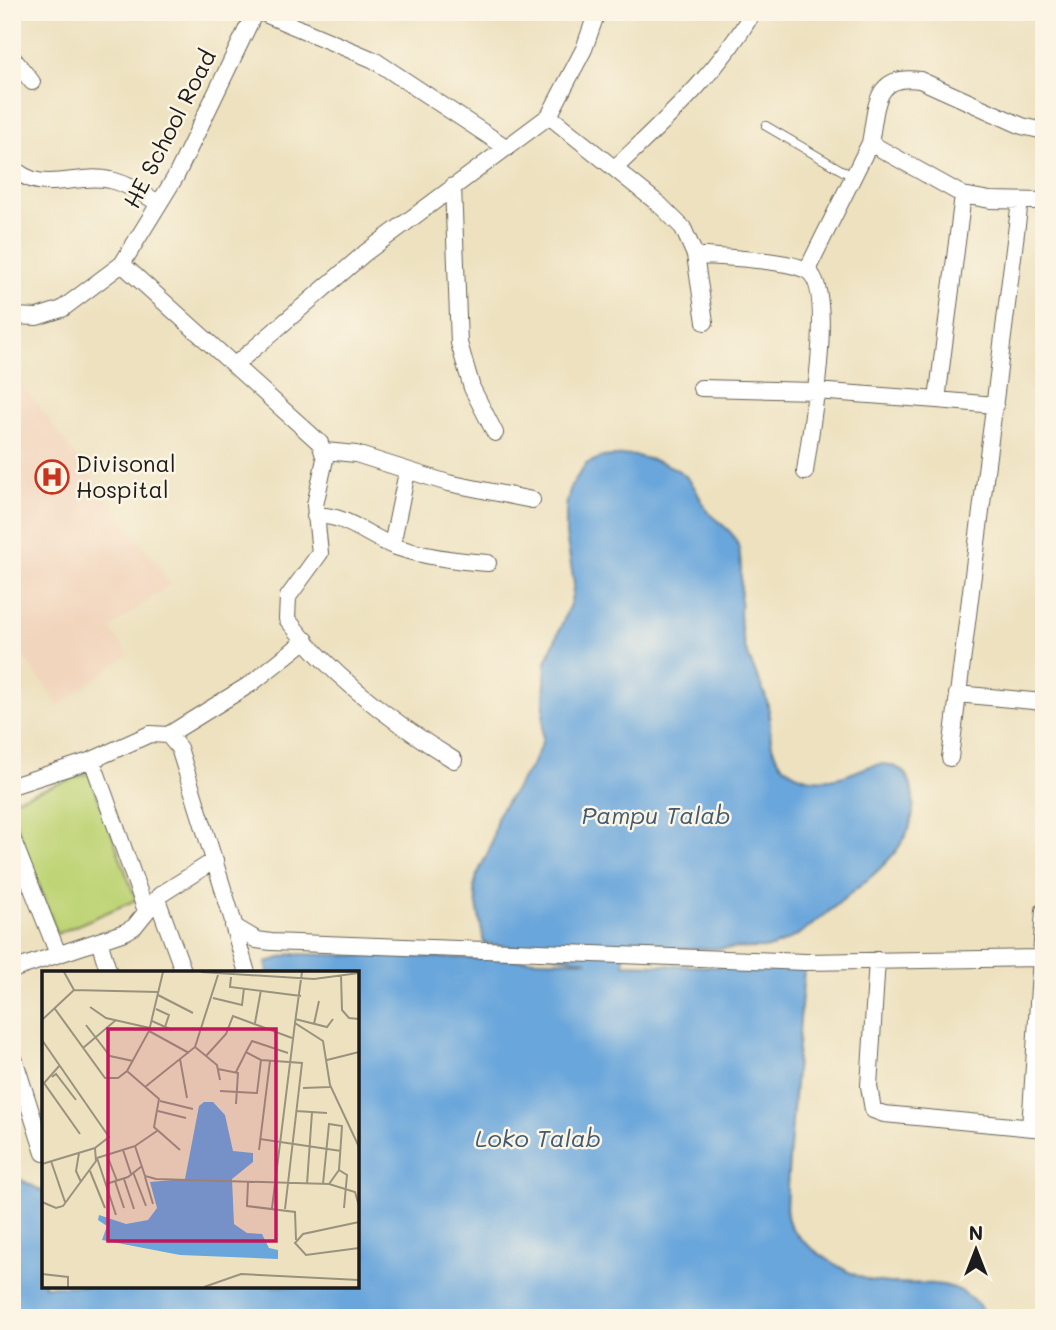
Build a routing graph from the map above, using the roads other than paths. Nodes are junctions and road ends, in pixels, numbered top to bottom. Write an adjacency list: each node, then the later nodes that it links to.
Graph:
1 (255, 12): 21 (street, HE School Road)
2 (260, 12): 13 (street)
3 (597, 12): 9 (street)
4 (753, 12): 15 (street)
5 (1037, 12): 6 (street)
6 (1044, 15)
7 (12, 57): 8 (street)
8 (32, 82)
9 (549, 116): 13 (street); 15 (street)
10 (766, 126): 16 (lane)
11 (1044, 131): 12 (street)
12 (870, 143): 16 (street); 18 (street)
13 (507, 148): 17 (street)
14 (12, 166): 21 (street)
15 (615, 168): 22 (street)
16 (855, 178): 24 (street)
17 (453, 186): 27 (street); 32 (street)
18 (963, 195): 19 (street); 30 (street)
19 (1020, 201): 20 (street); 31 (street)
20 (1044, 201)
21 (159, 203): 23 (street, HE School Road)
22 (695, 255): 24 (street); 26 (street)
23 (122, 264): 25 (street); 27 (street)
24 (807, 270): 29 (street)
25 (12, 316)
26 (705, 323)
27 (236, 364): 33 (street)
28 (701, 388): 29 (street)
29 (815, 391): 30 (street); 35 (street)
30 (937, 400): 31 (street)
31 (995, 404): 41 (street)
32 (495, 433)
33 (325, 451): 34 (street); 37 (street)
34 (407, 471): 36 (street); 38 (street)
35 (805, 471)
36 (531, 500)
37 (315, 516): 38 (street); 40 (street)
38 (391, 545): 39 (street)
39 (488, 563)
40 (306, 640): 43 (street); 46 (street)
41 (957, 694): 42 (street); 44 (street)
42 (1044, 702)
43 (167, 736): 45 (street); 49 (street)
44 (950, 758)
45 (92, 760): 47 (street); 50 (street)
46 (454, 760)
47 (12, 786)
48 (12, 838): 56 (street)
49 (215, 860): 50 (street); 52 (street)
50 (151, 905): 53 (street); 59 (street)
51 (1044, 910): 54 (street)
52 (229, 913): 55 (street); 60 (street)
53 (99, 941): 56 (street); 58 (street)
54 (1041, 958): 55 (street); 62 (street)
55 (877, 960): 62 (street)
56 (51, 962): 57 (street)
57 (12, 970)
58 (108, 971)
59 (183, 971)
60 (246, 971)
61 (12, 1052): 63 (street)
62 (1037, 1128)
63 (42, 1147)

